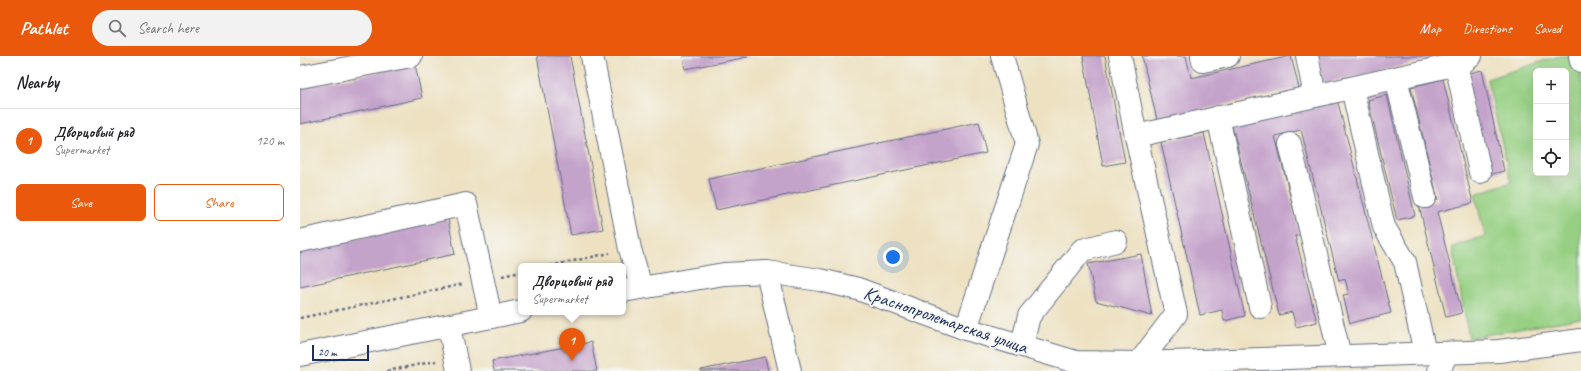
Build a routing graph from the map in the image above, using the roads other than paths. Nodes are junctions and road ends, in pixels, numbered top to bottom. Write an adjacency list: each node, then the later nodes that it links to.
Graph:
1 (412, 56): 11 (street)
2 (592, 56): 23 (street)
3 (1002, 56): 28 (street)
4 (1120, 56): 16 (street)
5 (1202, 56): 6 (street)
6 (1228, 56)
7 (1307, 56): 14 (street)
8 (1580, 56): 10 (street)
9 (1463, 60): 12 (street); 18 (street)
10 (1581, 61)
11 (300, 77)
12 (1396, 78): 13 (street); 19 (street)
13 (1352, 88): 14 (street); 31 (street)
14 (1315, 96): 15 (street)
15 (1218, 117): 16 (street); 24 (street)
16 (1136, 136): 35 (street)
17 (1290, 144): 33 (street)
18 (1480, 172)
19 (1425, 197)
20 (300, 241): 26 (street)
21 (1116, 241): 30 (street)
22 (767, 272): 23 (street, Краснопролетарская улица); 28 (street, Краснопролетарская улица); 39 (street)
23 (632, 289)
24 (1260, 307)
25 (518, 312): 26 (street)
26 (491, 317): 27 (street)
27 (449, 326): 32 (street); 36 (street)
28 (966, 329): 30 (street, Краснопролетарская улица)
29 (1581, 340): 34 (street, Краснопролетарская улица)
30 (1022, 345): 38 (street, Краснопролетарская улица)
31 (1425, 353): 33 (street, Краснопролетарская улица); 34 (street, Краснопролетарская улица)
32 (300, 355)
33 (1340, 356): 37 (street, Краснопролетарская улица)
34 (1443, 362)
35 (1139, 363): 37 (street, Краснопролетарская улица); 38 (street, Краснопролетарская улица)
36 (456, 364)
37 (1211, 366)
38 (1077, 367)
39 (790, 371)

